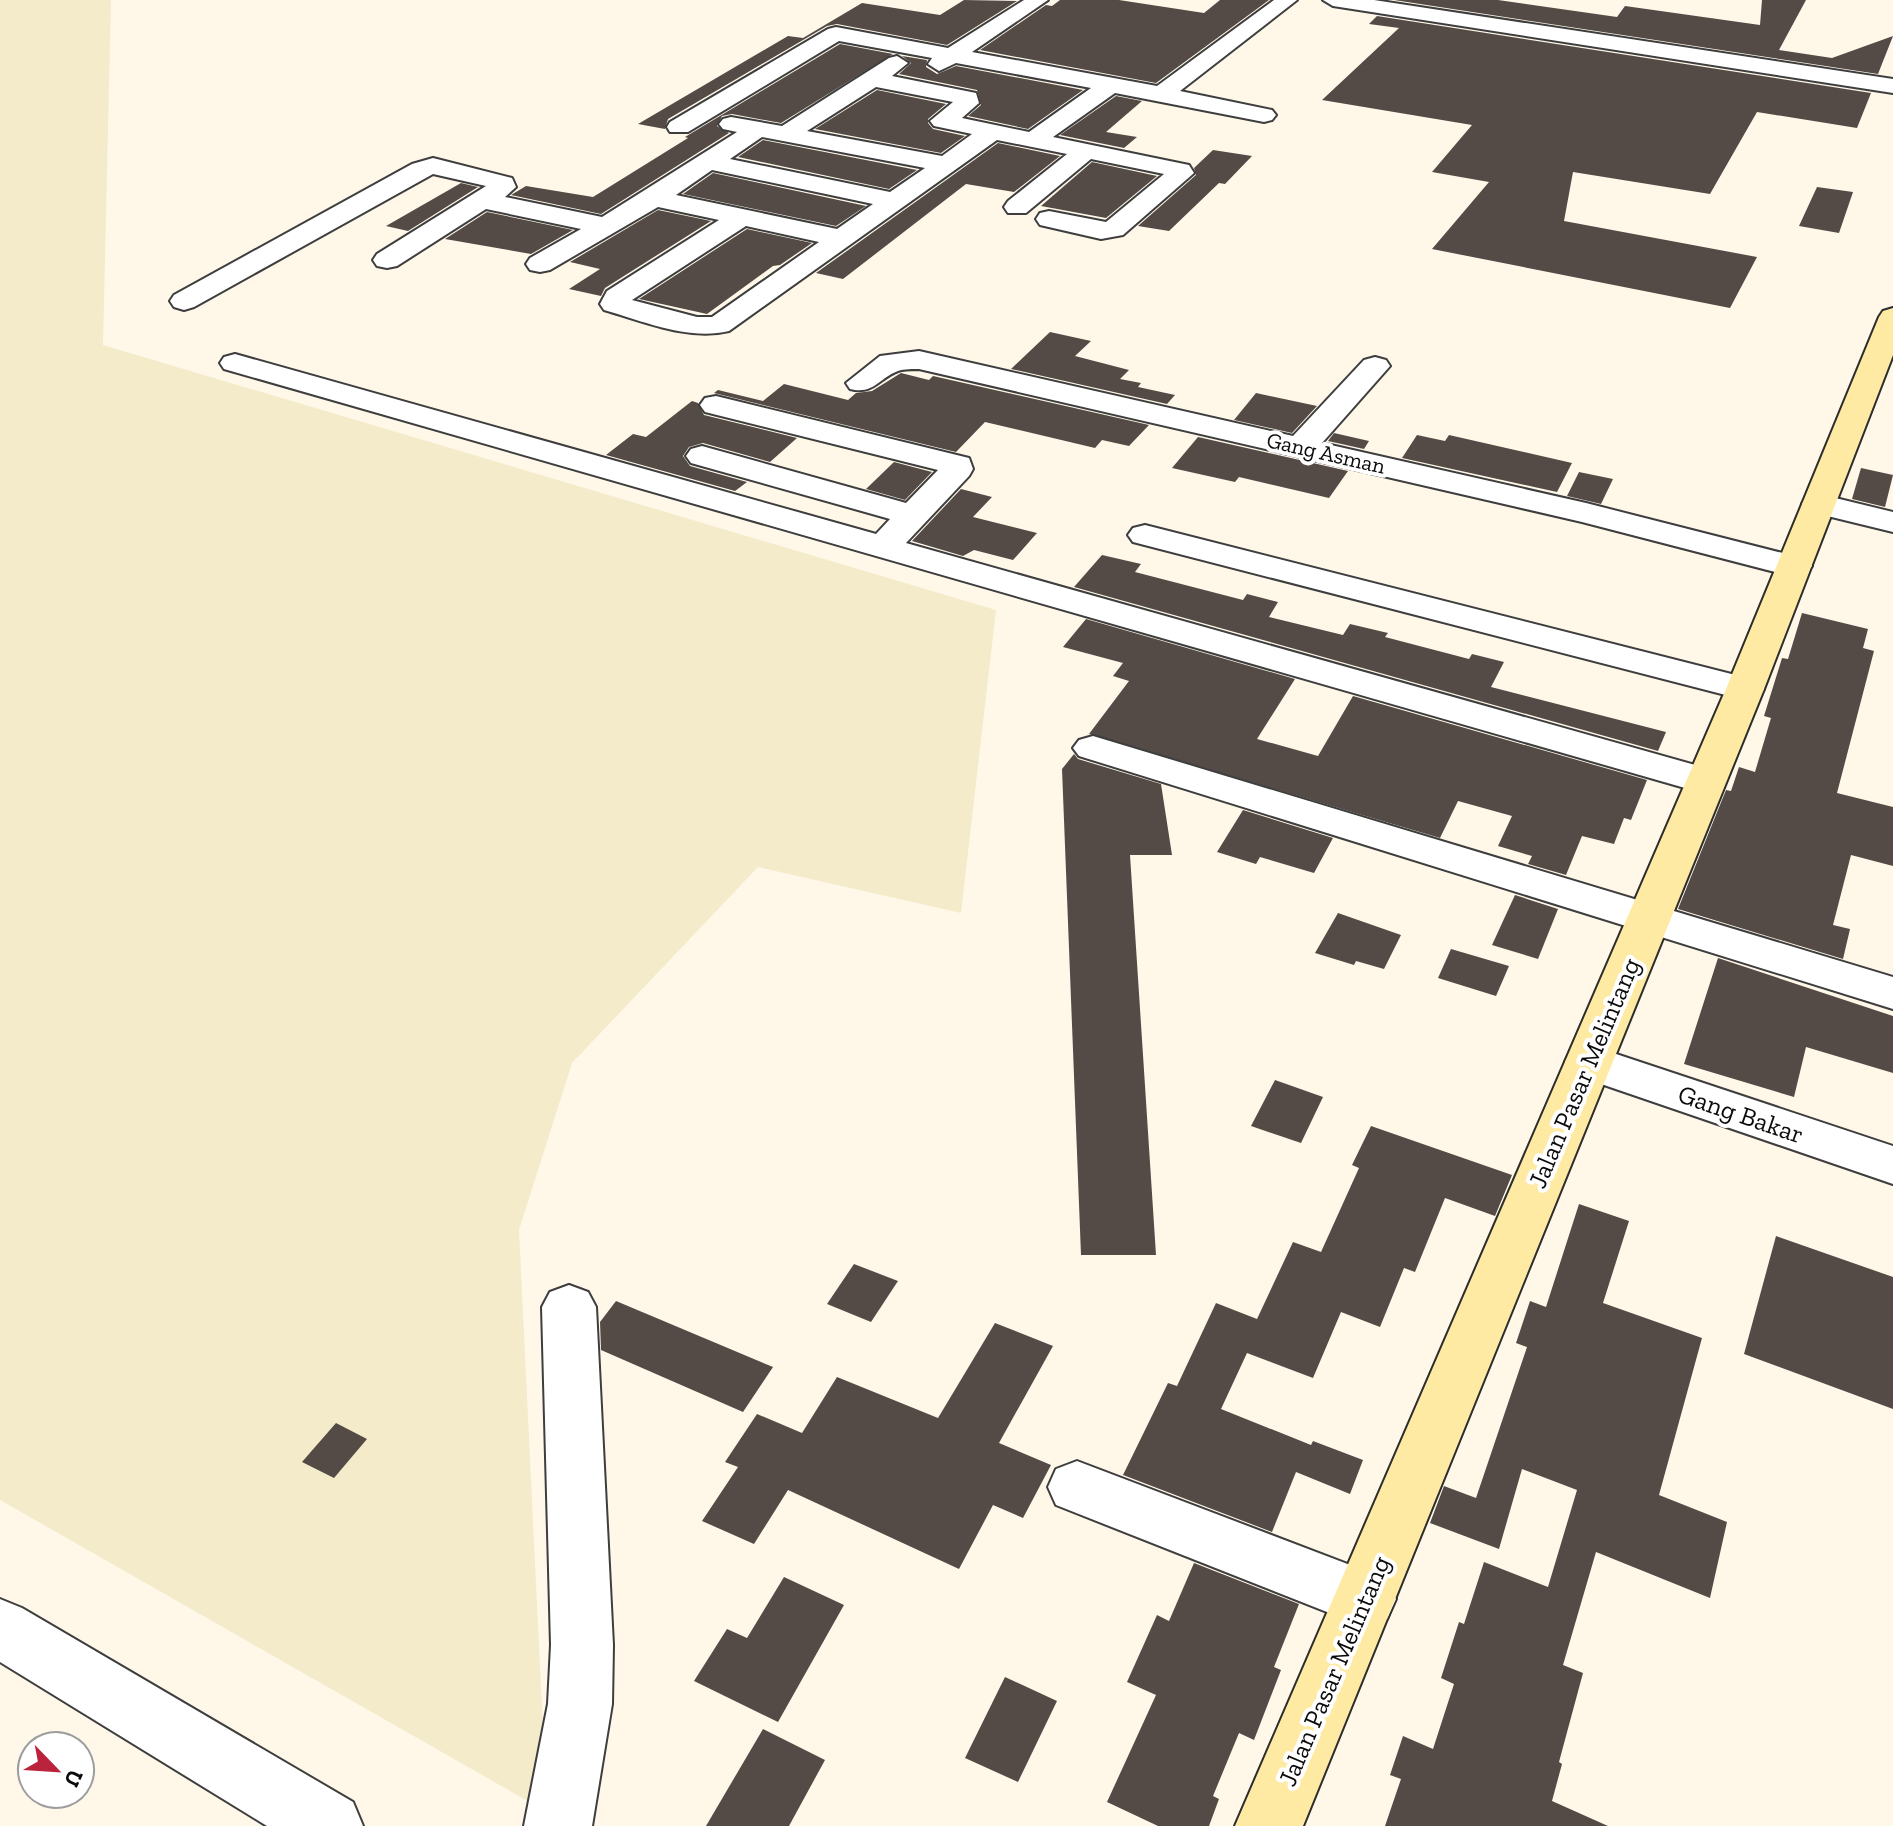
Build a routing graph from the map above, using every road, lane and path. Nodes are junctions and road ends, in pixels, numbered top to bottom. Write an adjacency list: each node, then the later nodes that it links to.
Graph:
1 (1038, 0): 5 (street)
2 (1287, 0): 10 (street)
3 (1333, 0): 9 (street)
4 (919, 49): 5 (street); 6 (street); 16 (street)
5 (952, 55): 7 (street); 8 (street)
6 (872, 79): 8 (street); 11 (street)
7 (1111, 85): 10 (street); 19 (street)
8 (906, 86): 15 (street)
9 (1893, 86)
10 (1161, 94): 14 (street)
11 (840, 100): 12 (street); 18 (street)
12 (869, 106)
13 (913, 115): 15 (street)
14 (1264, 115)
15 (942, 121): 17 (street)
16 (758, 129): 18 (street); 21 (street)
17 (993, 131): 19 (street); 22 (street)
18 (786, 134): 22 (street)
19 (1034, 139): 20 (street)
20 (1087, 150): 26 (street); 28 (street)
21 (708, 162): 23 (street); 25 (street)
22 (945, 164): 25 (street)
23 (654, 198): 27 (street); 29 (street)
24 (482, 200): 29 (street); 31 (street); 33 (street)
25 (893, 200): 30 (street)
26 (1017, 207)
27 (742, 217): 30 (street); 30 (street)
28 (1049, 219)
29 (605, 226): 32 (street)
30 (839, 238)
31 (387, 260)
32 (540, 264)
33 (184, 301)
34 (1893, 317): 41 (street, Jalan Pasar Melintang)
35 (235, 363): 45 (street)
36 (1375, 366): 39 (street)
37 (861, 383): 39 (street, Gang Asman)
38 (716, 405): 42 (street)
39 (1300, 447): 46 (street, Gang Asman)
40 (702, 456): 42 (street)
41 (1819, 504): 43 (street); 46 (street, Jalan Pasar Melintang)
42 (913, 515): 45 (street)
43 (1893, 522)
44 (1145, 535): 47 (street)
45 (884, 546): 49 (street)
46 (1794, 566): 47 (street, Jalan Pasar Melintang)
47 (1745, 689): 49 (street, Jalan Pasar Melintang)
48 (1093, 748): 50 (street)
49 (1706, 781): 50 (street, Jalan Pasar Melintang)
50 (1650, 916): 51 (street); 52 (street, Jalan Pasar Melintang)
51 (1893, 993)
52 (1589, 1062): 53 (street, Gang Bakar); 56 (street, Jalan Pasar Melintang)
53 (1893, 1165)
54 (569, 1307): 59 (street)
55 (1077, 1487): 56 (street)
56 (1365, 1599): 60 (street, Jalan Pasar Melintang)
57 (0, 1628): 58 (street)
58 (329, 1826)
59 (558, 1826)
60 (1269, 1826)

